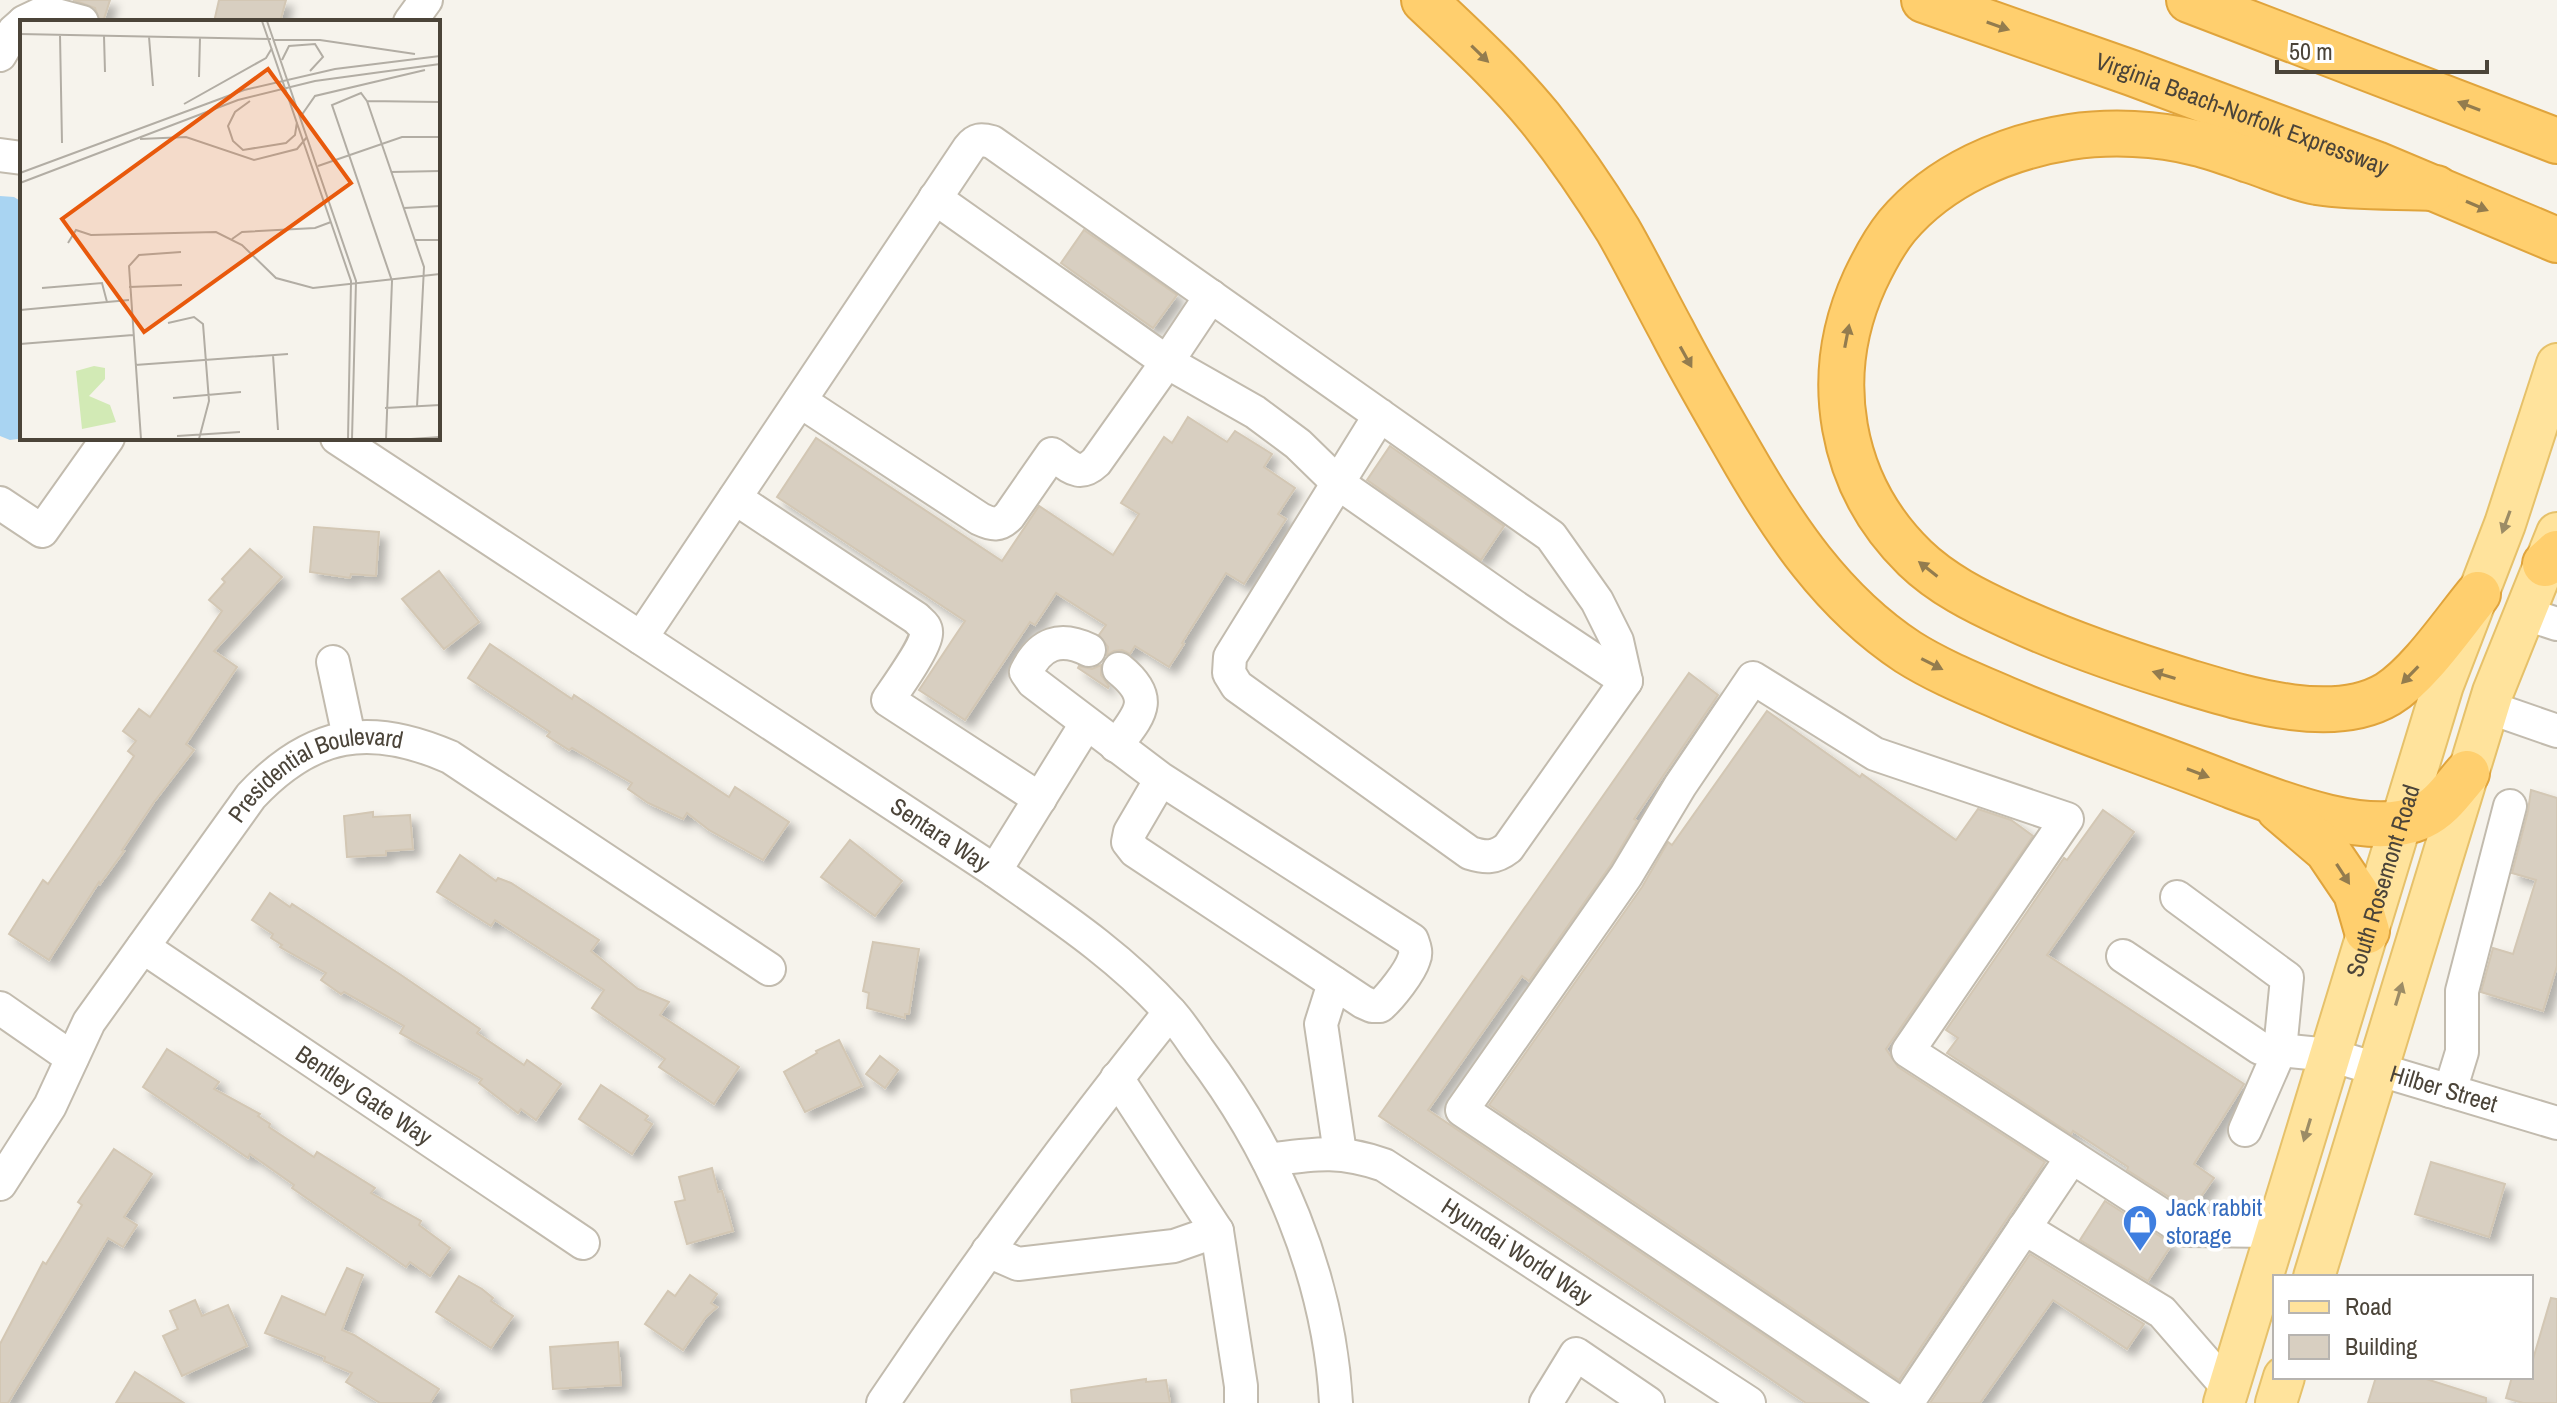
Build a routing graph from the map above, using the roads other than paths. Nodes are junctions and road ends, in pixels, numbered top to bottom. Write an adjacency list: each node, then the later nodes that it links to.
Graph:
1 (426, 0): 7 (street)
2 (1424, 0): 42 (highway, one-way to 42)
3 (1924, 0): 13 (highway, Virginia Beach-Norfolk Expressway, one-way to 13)
4 (2189, 0): 10 (highway, one-way to 4)
5 (29, 20): 6 (street)
6 (75, 20)
7 (411, 20)
8 (20, 26): 9 (street)
9 (0, 55)
10 (2549, 138)
11 (0, 155): 12 (street)
12 (20, 158)
13 (2436, 188): 15 (highway, Virginia Beach-Norfolk Expressway, one-way to 15); 27 (highway, one-way to 13)
14 (935, 198): 16 (street); 17 (street); 19 (street)
15 (2545, 235)
16 (1211, 296): 17 (street); 20 (street)
17 (1167, 362): 19 (street); 23 (street)
18 (2557, 364): 27 (main road, South Rosemont Road, one-way to 27)
19 (800, 401): 24 (street)
20 (1380, 415): 23 (street); 33 (street)
21 (107, 440): 25 (street)
22 (340, 440): 29 (street, Sentara Way)
23 (1338, 483): 33 (street); 33 (street)
24 (735, 498): 29 (street); 41 (street)
25 (0, 503)
26 (2553, 550): 28 (main road, South Rosemont Road)
27 (2478, 594): 44 (main road, South Rosemont Road)
28 (2542, 619): 34 (main road, South Rosemont Road)
29 (641, 638): 45 (street, Sentara Way)
30 (1089, 650): 35 (street)
31 (333, 662): 37 (street)
32 (1119, 669): 38 (street)
33 (1626, 681)
34 (2488, 707): 36 (street); 39 (main road, South Rosemont Road)
35 (1086, 724): 38 (street); 41 (street)
36 (2557, 731)
37 (349, 737): 50 (street, Presidential Boulevard); 52 (street, Presidential Boulevard)
38 (1116, 746): 40 (street)
39 (2467, 773): 43 (main road, South Rosemont Road); 44 (highway)
40 (1161, 779): 53 (street); 53 (street)
41 (1040, 799): 45 (street)
42 (2268, 800): 44 (highway); 49 (highway, one-way to 49)
43 (2454, 816): 46 (main road, South Rosemont Road); 48 (street)
44 (2399, 824): 49 (main road, South Rosemont Road)
45 (995, 871): 55 (street, Sentara Way)
46 (2430, 894): 48 (street); 59 (main road, South Rosemont Road, one-way to 46)
47 (2177, 897): 56 (street)
48 (2481, 912): 61 (street)
49 (2367, 931): 57 (main road, South Rosemont Road)
50 (143, 947): 58 (street, Presidential Boulevard); 71 (street, Bentley Gate Way)
51 (2123, 956): 56 (street, Hilber Street)
52 (769, 969)
53 (1334, 983): 64 (street)
54 (0, 1008): 58 (street)
55 (1170, 1012): 60 (street); 66 (street, Sentara Way)
56 (2280, 1050): 57 (street, Hilber Street); 63 (street)
57 (2330, 1055): 59 (street, Hilber Street); 70 (main road, South Rosemont Road, one-way to 70)
58 (72, 1058): 67 (street, Presidential Boulevard)
59 (2376, 1069): 61 (street, Hilber Street); 73 (main road, South Rosemont Road)
60 (1117, 1078): 69 (street); 72 (street)
61 (2450, 1091): 62 (street, Hilber Street)
62 (2557, 1123)
63 (2245, 1130)
64 (1340, 1153): 66 (street, Hyundai World Way); 74 (street, Hyundai World Way)
65 (2072, 1157): 68 (street); 70 (street); 84 (street)
66 (1268, 1160): 80 (street, Sentara Way)
67 (0, 1184)
68 (2024, 1228): 77 (street); 85 (street)
69 (1217, 1231): 72 (street); 79 (street)
70 (2276, 1231): 77 (main road, South Rosemont Road)
71 (583, 1243)
72 (988, 1251): 78 (street)
73 (2315, 1275)
74 (1604, 1309): 75 (street); 83 (street, Hyundai World Way)
75 (1576, 1354): 81 (street); 82 (street)
76 (2283, 1379): 86 (main road)
77 (2226, 1396)
78 (883, 1403)
79 (1241, 1403)
80 (1336, 1403)
81 (1546, 1403)
82 (1648, 1403)
83 (1749, 1403)
84 (1899, 1403)
85 (1907, 1403)
86 (2276, 1403)

